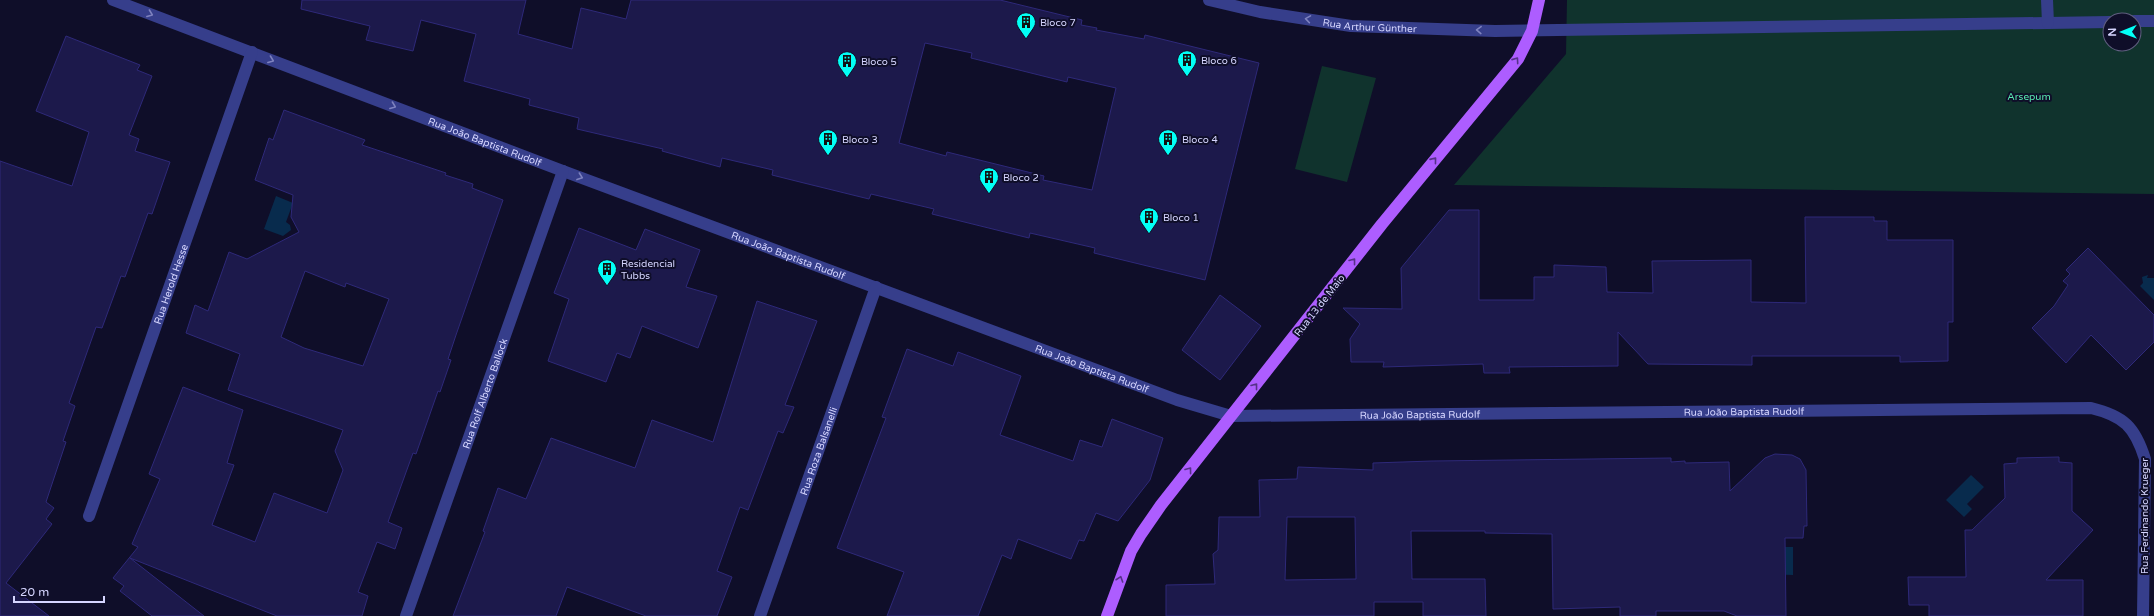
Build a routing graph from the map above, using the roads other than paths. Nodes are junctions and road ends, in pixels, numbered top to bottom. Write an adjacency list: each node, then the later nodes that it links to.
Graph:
1 (113, 0): 10 (street, Rua João Baptista Rudolf, one-way to 10)
2 (1209, 0): 9 (street, Rua Arthur Günther, one-way to 2)
3 (1539, 0): 9 (main road, Rua 13 de Maio)
4 (2047, 0): 8 (street)
5 (2142, 21): 6 (street)
6 (2154, 21)
7 (2102, 22): 8 (street, Rua Arthur Günther)
8 (2048, 23): 9 (street, Rua Arthur Günther)
9 (1532, 31): 13 (main road, Rua 13 de Maio, one-way to 9)
10 (252, 52): 11 (street, Rua João Baptista Rudolf, one-way to 11); 15 (street, Rua Herold Hesse)
11 (563, 171): 12 (street, Rua João Baptista Rudolf, one-way to 12); 16 (street, Rua Rolf Alberto Ballock)
12 (876, 287): 13 (street, Rua João Baptista Rudolf); 17 (street, Rua Roza Balsanelli)
13 (1231, 416): 14 (street, Rua João Baptista Rudolf); 18 (main road, Rua 13 de Maio, one-way to 13)
14 (2126, 422): 19 (street, Rua Ferdinando Krueger)
15 (89, 516)
16 (406, 616)
17 (760, 616)
18 (1107, 616)
19 (2143, 616)

